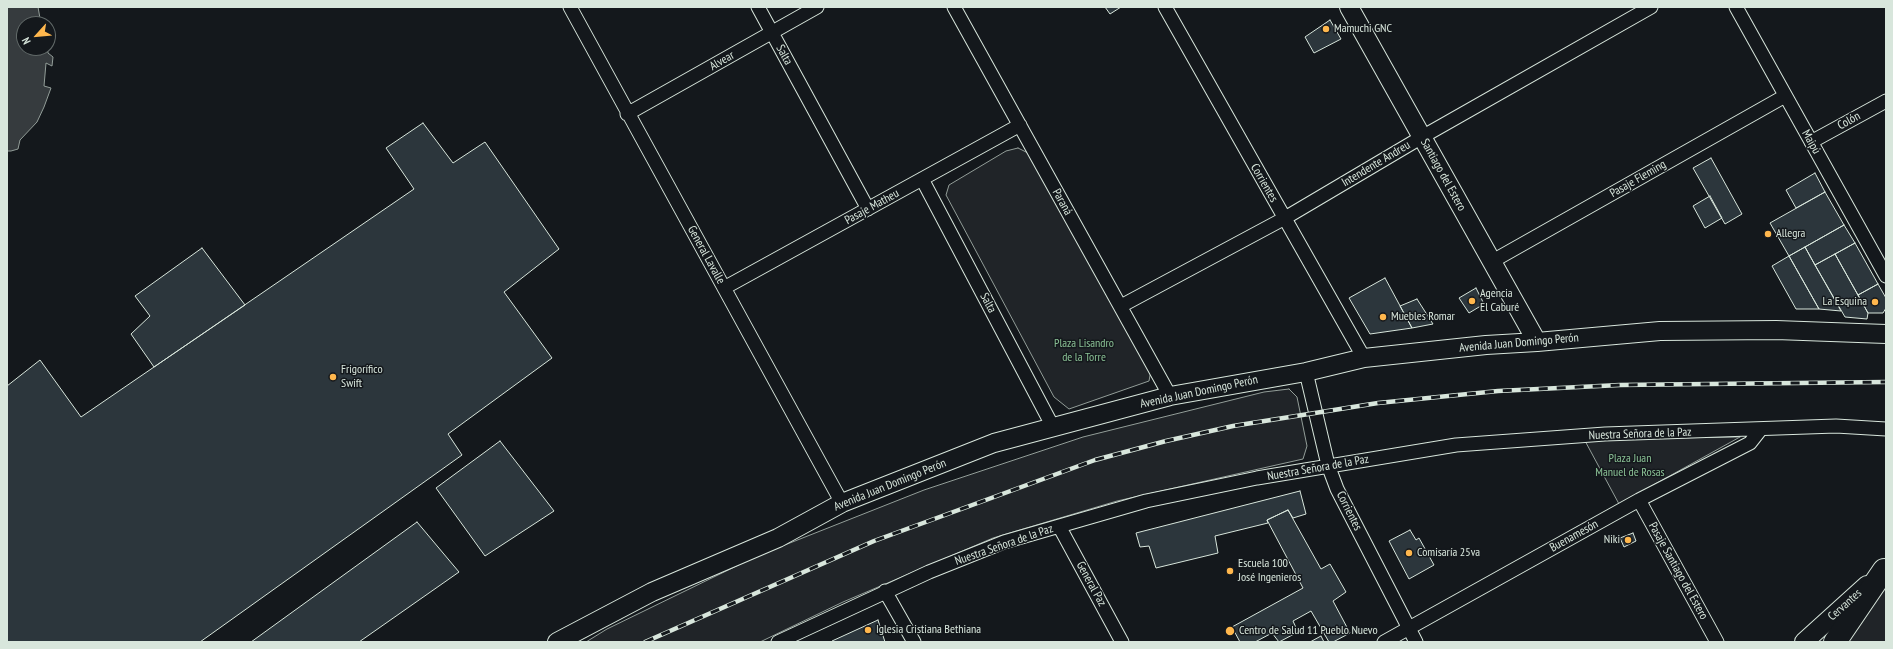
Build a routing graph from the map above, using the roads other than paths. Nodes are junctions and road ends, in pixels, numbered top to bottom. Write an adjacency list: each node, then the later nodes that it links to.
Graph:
1 (570, 7): 12 (street, General Lavalle)
2 (758, 7): 9 (street, Salta)
3 (817, 7): 9 (street, Alvear)
4 (954, 7): 13 (street, Paraná)
5 (1165, 7): 18 (street, Corrientes)
6 (1651, 7): 14 (street, Intendente Andreu)
7 (1736, 7): 10 (street, Maipú)
8 (1355, 9): 14 (street, Santiago del Estero)
9 (772, 32): 12 (street, Alvear); 17 (street, Salta)
10 (1785, 96): 15 (street, Maipú); 19 (street, Pasaje Fleming)
11 (1886, 100): 15 (street, Colón)
12 (627, 114): 21 (street, General Lavalle)
13 (1020, 126): 16 (street, Pasaje Matheu); 22 (street, Paraná)
14 (1422, 136): 18 (street, Intendente Andreu); 19 (street, Santiago del Estero)
15 (1811, 142): 20 (street, Maipú)
16 (922, 179): 17 (street, Pasaje Matheu); 28 (street, Salta)
17 (868, 209): 21 (street, Pasaje Matheu)
18 (1285, 218): 22 (street, Intendente Andreu); 25 (street, Corrientes)
19 (1491, 262): 24 (street, Santiago del Estero)
20 (1886, 276)
21 (724, 288): 33 (street, General Lavalle)
22 (1120, 306): 27 (street, Paraná)
23 (1886, 334): 24 (street, Avenida Juan Domingo Perón)
24 (1537, 342): 25 (street, Avenida Juan Domingo Perón)
25 (1364, 358): 26 (street, Avenida Juan Domingo Perón)
26 (1306, 372): 27 (street, Avenida Juan Domingo Perón); 31 (street, Corrientes)
27 (1170, 396): 28 (street, Avenida Juan Domingo Perón)
28 (1053, 427): 33 (street, Avenida Juan Domingo Perón)
29 (1761, 429): 30 (street, Nuestra Señora de la Paz); 31 (street, Nuestra Señora de la Paz); 32 (street, Buenamesón)
30 (1886, 429)
31 (1328, 465): 34 (street, Nuestra Señora de la Paz); 37 (street, Corrientes)
32 (1639, 500): 37 (street, Buenamesón); 44 (street, Pasaje Santiago del Estero)
33 (842, 503): 38 (street, Avenida Juan Domingo Perón)
34 (1059, 526): 36 (street, Nuestra Señora de la Paz); 41 (street, General Paz)
35 (1885, 569): 45 (street, Cervantes); 46 (highway)
36 (886, 591): 39 (street, Nuestra Señora de la Paz); 40 (street)
37 (1409, 628): 42 (street, Buenamesón); 43 (street, Corrientes)
38 (557, 642)
39 (778, 642)
40 (914, 642)
41 (1122, 642)
42 (1384, 642)
43 (1416, 642)
44 (1717, 642)
45 (1804, 642)
46 (1835, 642)

